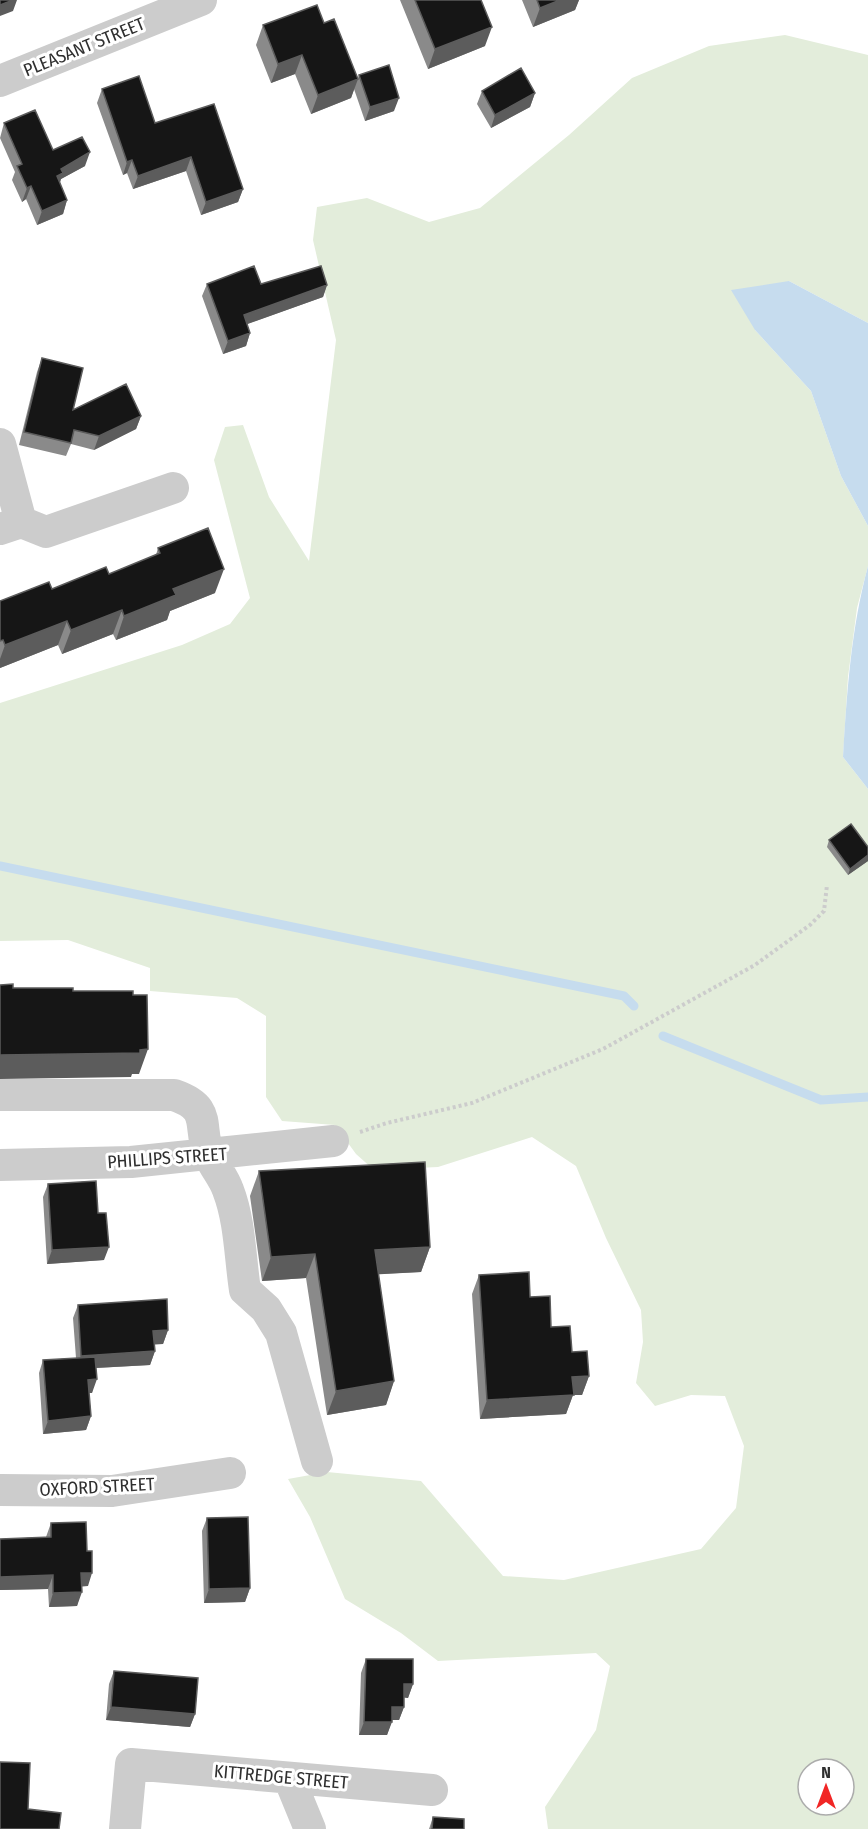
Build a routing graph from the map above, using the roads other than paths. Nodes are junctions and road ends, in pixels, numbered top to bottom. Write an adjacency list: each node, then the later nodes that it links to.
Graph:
1 (201, 0): 2 (street, PLEASANT STREET)
2 (0, 81)
3 (0, 444): 5 (street)
4 (173, 488): 5 (street)
5 (10, 526)
6 (0, 1095): 8 (street)
7 (333, 1141): 8 (street, PHILLIPS STREET)
8 (209, 1155): 9 (street, PHILLIPS STREET); 10 (street)
9 (0, 1165)
10 (317, 1461)
11 (230, 1473): 12 (street, OXFORD STREET)
12 (0, 1490)
13 (289, 1778): 14 (street, KITTREDGE STREET); 15 (street, KITTREDGE STREET); 16 (street)
14 (432, 1790)
15 (125, 1829)
16 (310, 1829)

